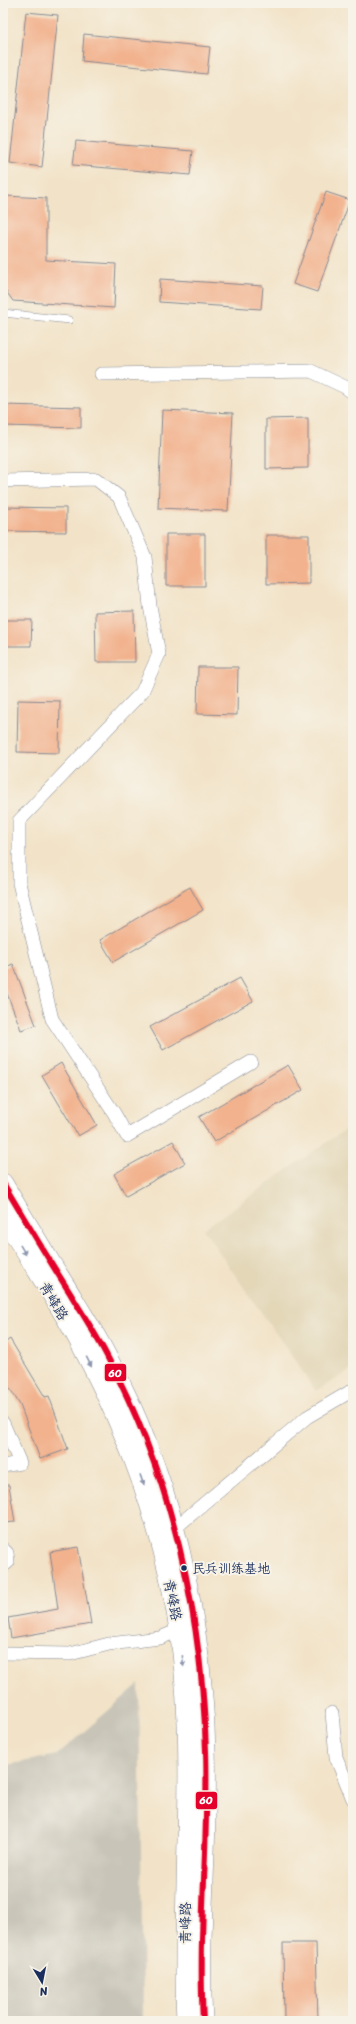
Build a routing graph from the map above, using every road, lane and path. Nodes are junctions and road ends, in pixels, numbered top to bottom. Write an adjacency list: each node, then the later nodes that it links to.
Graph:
1 (3, 313): 2 (lane)
2 (69, 320)
3 (101, 374): 4 (street)
4 (353, 393)
5 (3, 481): 6 (street)
6 (251, 1062)
7 (3, 1183): 12 (main road, 青峰路)
8 (3, 1216): 12 (main road, 青峰路, one-way to 12)
9 (353, 1390): 12 (street)
10 (3, 1423): 11 (street)
11 (3, 1466)
12 (167, 1531): 15 (main road, 青峰路); 22 (main road, 青峰路)
13 (3, 1549): 14 (street)
14 (3, 1566)
15 (179, 1630): 17 (street); 21 (main road, 青峰路, one-way to 21)
16 (3, 1653): 17 (street)
17 (25, 1654): 18 (lane)
18 (3, 1659)
19 (332, 1713): 20 (street)
20 (353, 1799)
21 (186, 2021)
22 (203, 2021)

